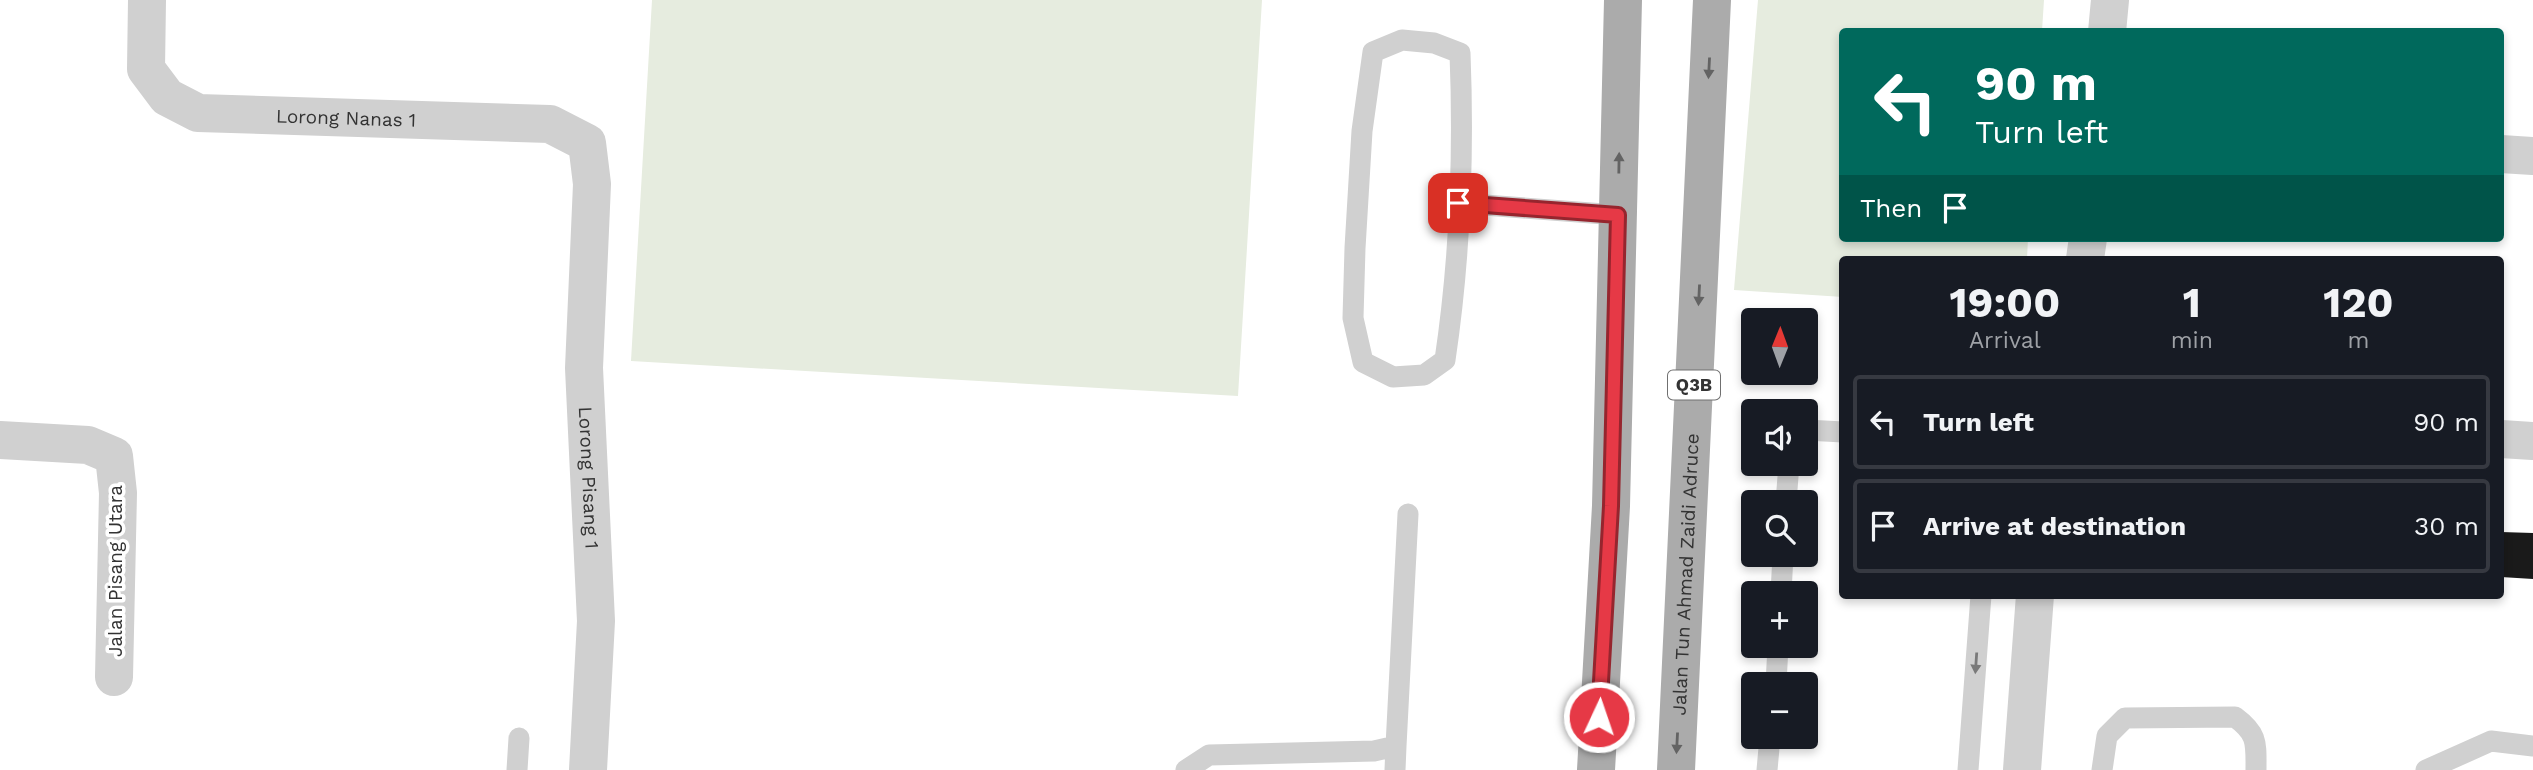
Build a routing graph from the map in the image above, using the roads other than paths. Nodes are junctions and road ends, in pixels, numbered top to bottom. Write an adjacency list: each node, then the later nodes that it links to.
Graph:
1 (147, 0): 8 (street, Lorong Nanas 1)
2 (1623, 0): 10 (main road, one-way to 2)
3 (1713, 0): 29 (main road, Jalan Tun Ahmad Zaidi Adruce / Q3B, one-way to 29)
4 (2110, 0): 5 (street)
5 (2108, 28)
6 (2504, 154): 7 (street)
7 (2533, 156)
8 (592, 184): 25 (street, Lorong Pisang 1)
9 (1458, 203): 9 (lane); 10 (lane)
10 (1618, 215): 28 (main road)
11 (1818, 431): 12 (lane)
12 (1839, 432)
13 (2504, 439): 15 (street)
14 (0, 440): 19 (street, Jalan Pisang Utara)
15 (2533, 441)
16 (1408, 514): 21 (lane)
17 (1981, 599): 31 (lane, one-way to 31)
18 (2035, 599): 32 (street)
19 (114, 677)
20 (519, 738): 24 (lane)
21 (1396, 746): 26 (lane); 27 (lane)
22 (2533, 746): 35 (lane)
23 (1769, 749): 30 (lane)
24 (517, 770)
25 (588, 770)
26 (1186, 770)
27 (1395, 770)
28 (1597, 770)
29 (1676, 770)
30 (1767, 770)
31 (1968, 770)
32 (2022, 770)
33 (2102, 770): 34 (lane)
34 (2256, 770)
35 (2426, 770)

